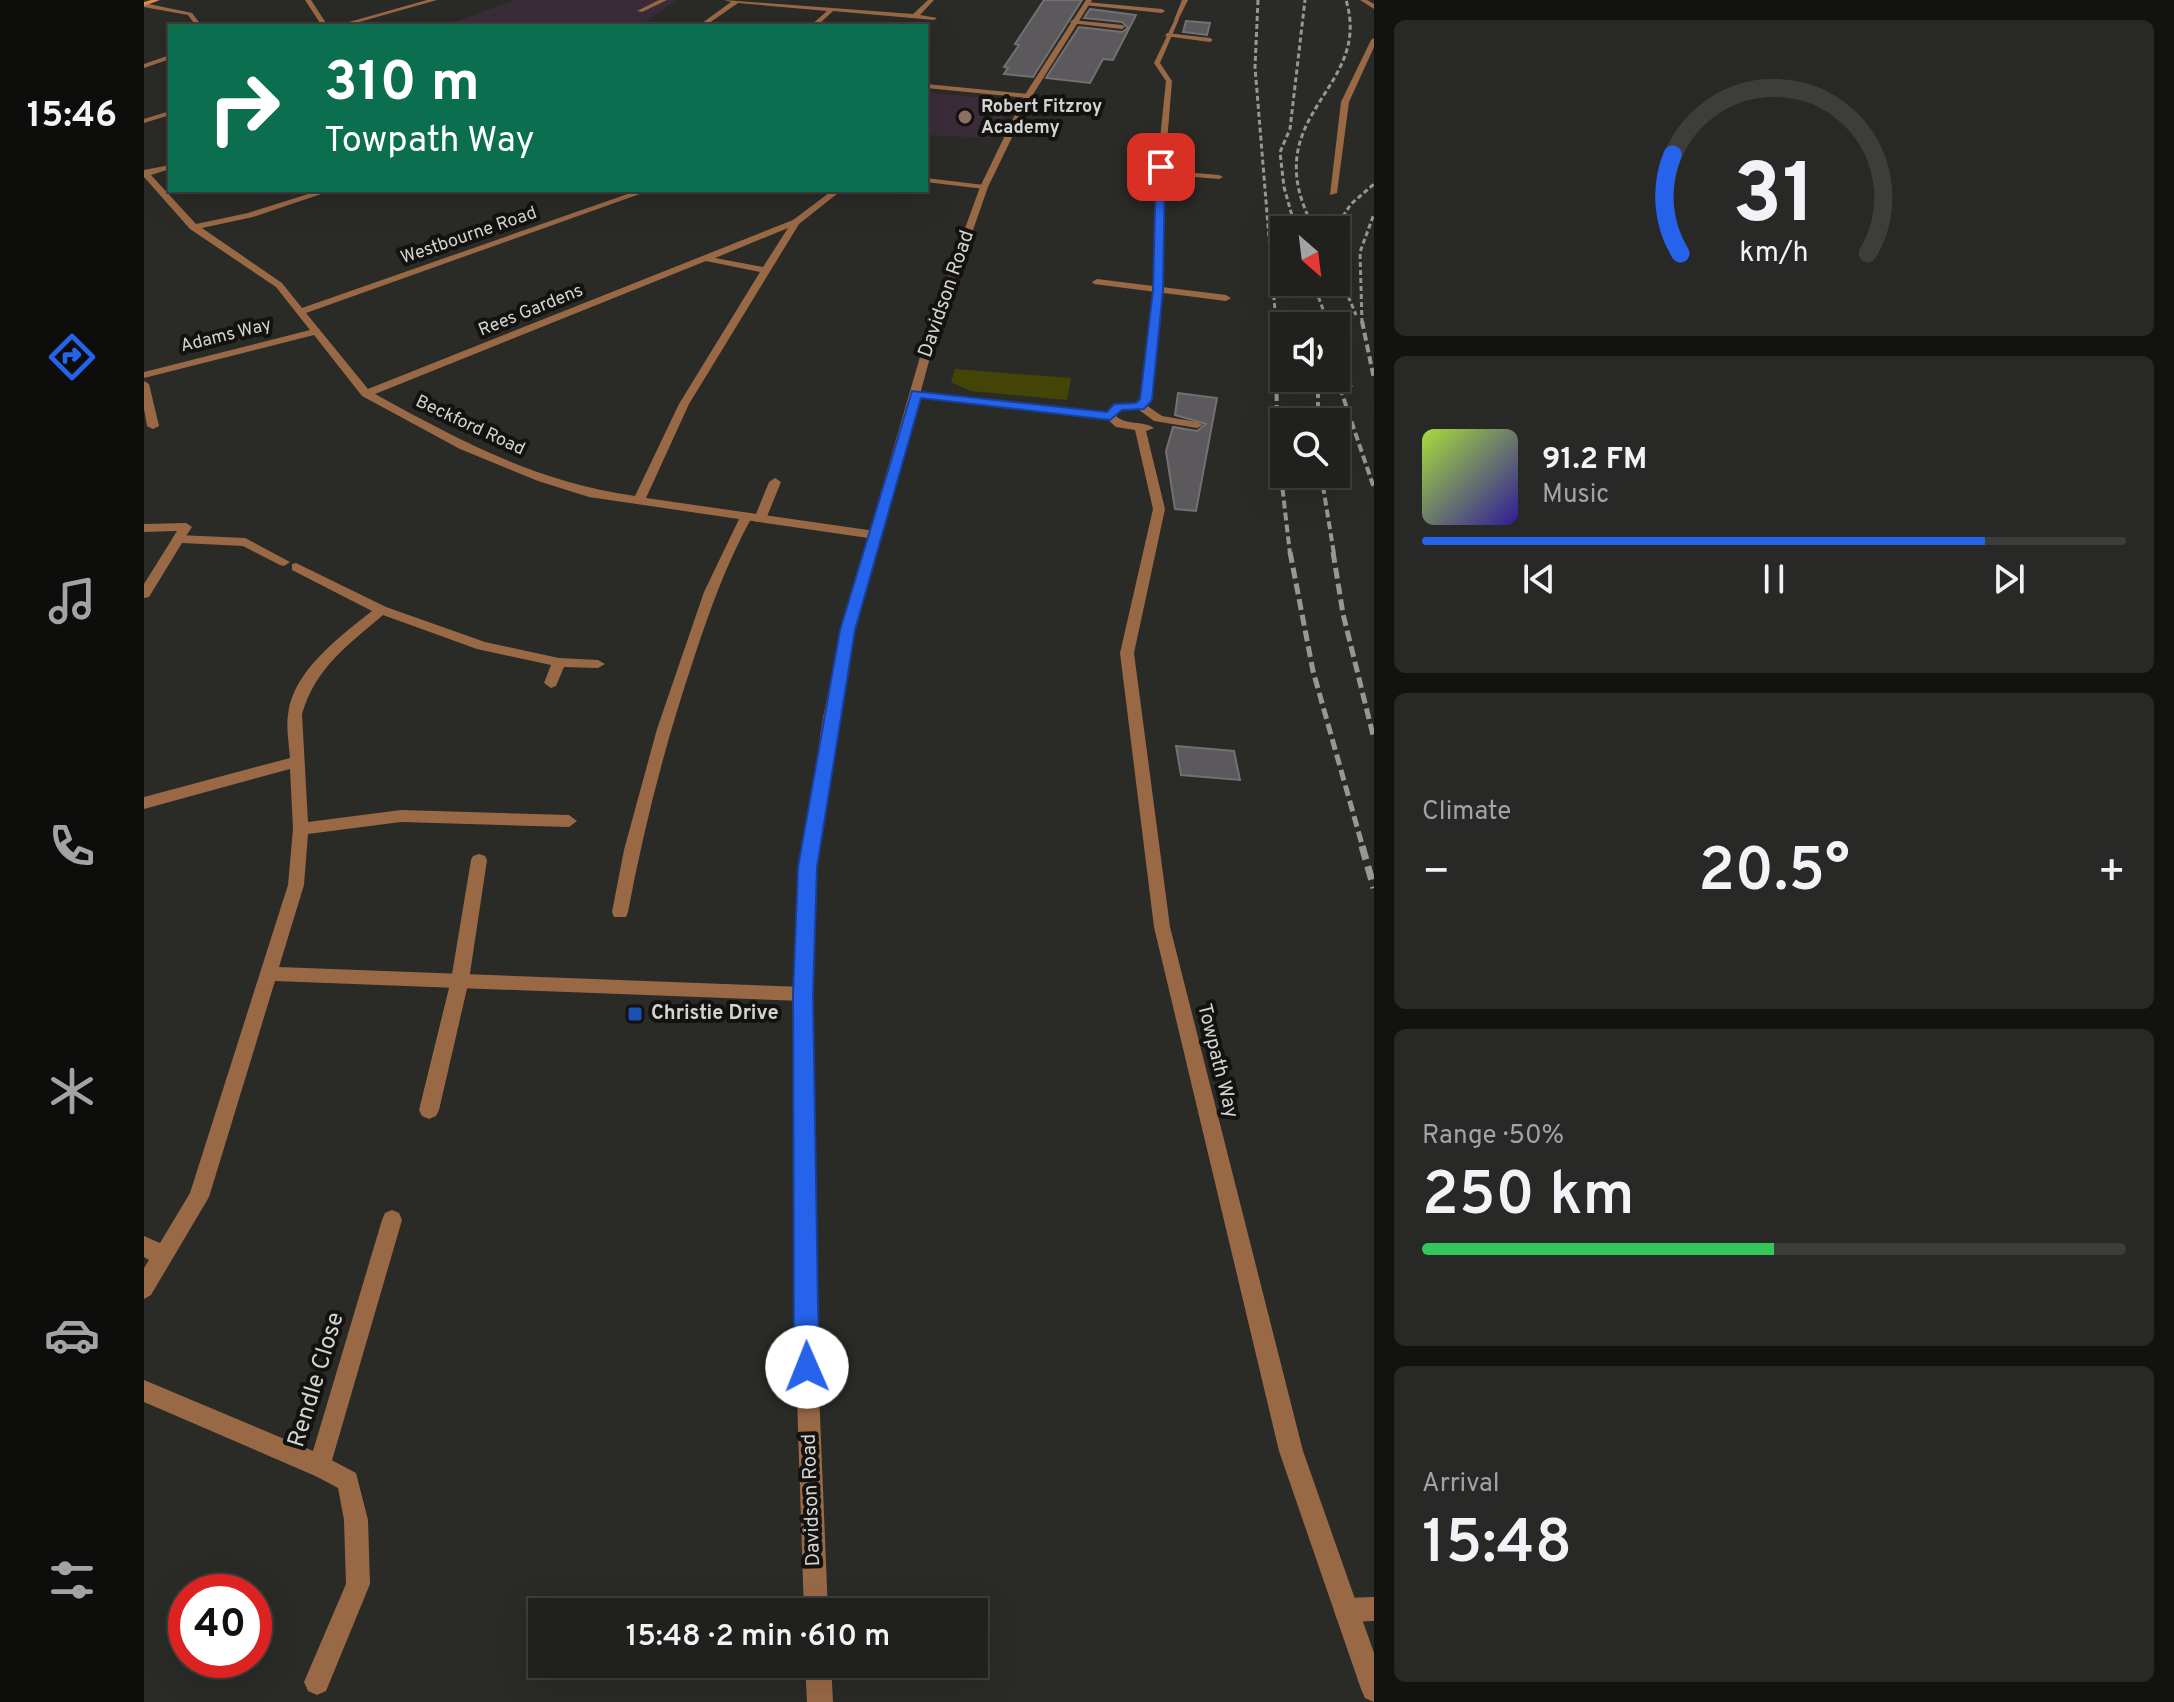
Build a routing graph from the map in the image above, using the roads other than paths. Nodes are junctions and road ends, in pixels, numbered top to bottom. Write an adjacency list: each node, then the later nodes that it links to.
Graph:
1 (157, 0): 12 (main road)
2 (308, 0): 20 (street)
3 (434, 0): 21 (street)
4 (664, 0): 16 (street)
5 (774, 0): 13 (street)
6 (931, 0): 17 (street)
7 (1168, 0): 11 (street)
8 (1185, 0): 26 (street)
9 (1363, 0): 14 (street)
10 (731, 1): 13 (street); 22 (street)
11 (1088, 2): 18 (street, Davidson Road)
12 (144, 4): 19 (street)
13 (766, 5): 15 (street)
14 (1374, 7)
15 (831, 10): 17 (street); 23 (street)
16 (640, 11)
17 (915, 16): 24 (street)
18 (1072, 22): 25 (street); 32 (street, Davidson Road)
19 (198, 24)
20 (324, 24)
21 (345, 24)
22 (703, 24)
23 (815, 24)
24 (928, 26)
25 (1122, 27)
26 (1167, 35): 27 (street); 36 (street)
27 (1210, 40)
28 (1374, 40): 44 (street)
29 (168, 58): 30 (street)
30 (144, 66)
31 (928, 86): 32 (street)
32 (1028, 96): 40 (street, Davidson Road)
33 (168, 114): 34 (street)
34 (144, 121)
35 (168, 167): 37 (street)
36 (1161, 172): 38 (street); 50 (street)
37 (145, 173): 46 (street, Beckford Road)
38 (1219, 177)
39 (928, 180): 40 (street)
40 (984, 187): 57 (street, Davidson Road)
41 (323, 192): 46 (street)
42 (641, 192): 52 (street, Westbourne Road)
43 (835, 192): 45 (street, Rees Gardens)
44 (1333, 193)
45 (796, 222): 47 (street, Rees Gardens); 48 (street, Rees Gardens)
46 (193, 227): 52 (street, Beckford Road)
47 (708, 259): 48 (street, Rees Gardens); 56 (street, Rees Gardens)
48 (766, 270): 65 (street, Rees Gardens)
49 (1097, 282): 50 (street)
50 (1158, 290): 51 (street); 58 (street)
51 (1226, 298)
52 (302, 311): 53 (street, Beckford Road)
53 (316, 332): 54 (street, Adams Way); 56 (street, Beckford Road)
54 (144, 375)
55 (144, 384): 62 (street)
56 (366, 394): 65 (street, Beckford Road)
57 (916, 394): 59 (street); 68 (street, Davidson Road)
58 (1139, 406): 59 (street); 60 (street)
59 (1110, 416): 63 (street)
60 (1158, 419): 61 (street); 63 (street)
61 (1197, 425)
62 (153, 426)
63 (1140, 429): 93 (street, Towpath Way)
64 (775, 482): 66 (street)
65 (639, 501): 66 (street, Beckford Road)
66 (753, 518): 68 (street, Beckford Road); 80 (street)
67 (144, 528): 69 (street)
68 (875, 535): 83 (street, Davidson Road)
69 (178, 539): 70 (street); 71 (street)
70 (144, 594)
71 (381, 610): 72 (street); 75 (street)
72 (559, 662): 73 (street); 74 (street)
73 (598, 664)
74 (551, 683)
75 (295, 762): 76 (street); 78 (street)
76 (144, 803)
77 (569, 821): 78 (street)
78 (301, 829): 81 (street)
79 (479, 860): 82 (street)
80 (620, 912)
81 (268, 974): 82 (street); 87 (street)
82 (460, 980): 83 (street); 84 (street)
83 (803, 994): 91 (street, Davidson Road)
84 (429, 1110)
85 (392, 1220): 90 (street, Rendle Close)
86 (144, 1246): 87 (street)
87 (164, 1256): 88 (street)
88 (144, 1288)
89 (144, 1391): 90 (street, Rendle Close)
90 (320, 1466): 95 (street)
91 (815, 1598)
92 (1374, 1609): 93 (street)
93 (1346, 1610): 96 (street, Towpath Way)
94 (819, 1678): 97 (street)
95 (317, 1682)
96 (1374, 1689)
97 (820, 1702)

